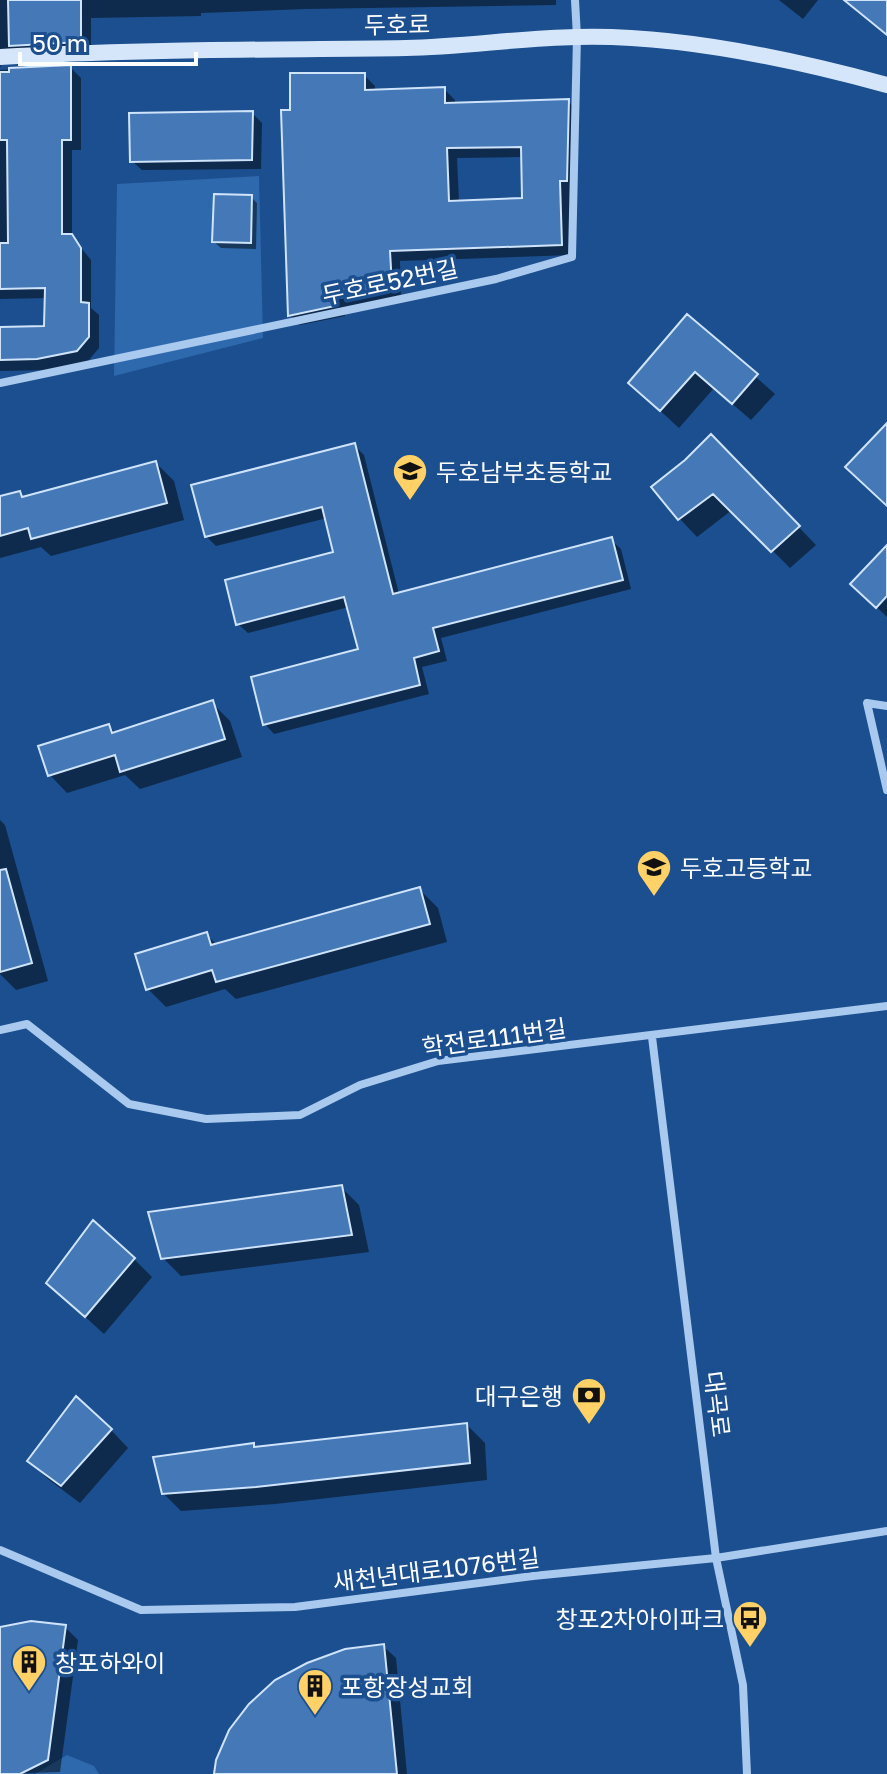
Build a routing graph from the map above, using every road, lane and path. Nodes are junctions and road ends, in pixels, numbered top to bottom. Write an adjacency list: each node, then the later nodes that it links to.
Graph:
1 (575, 0): 2 (street)
2 (577, 37): 3 (street, 두호로); 4 (street, 두호로); 5 (street, 두호로52번길)
3 (0, 57)
4 (887, 85)
5 (0, 383)
6 (887, 706): 7 (street)
7 (887, 790)
8 (887, 1006): 10 (street, 학전로111번길)
9 (0, 1030): 10 (street, 학전로111번길)
10 (652, 1037): 13 (street, 대곡로)
11 (887, 1531): 13 (street, 새천년대로1076번길)
12 (0, 1550): 13 (street, 새천년대로1076번길)
13 (716, 1558): 14 (street, 대곡로)
14 (747, 1774)

